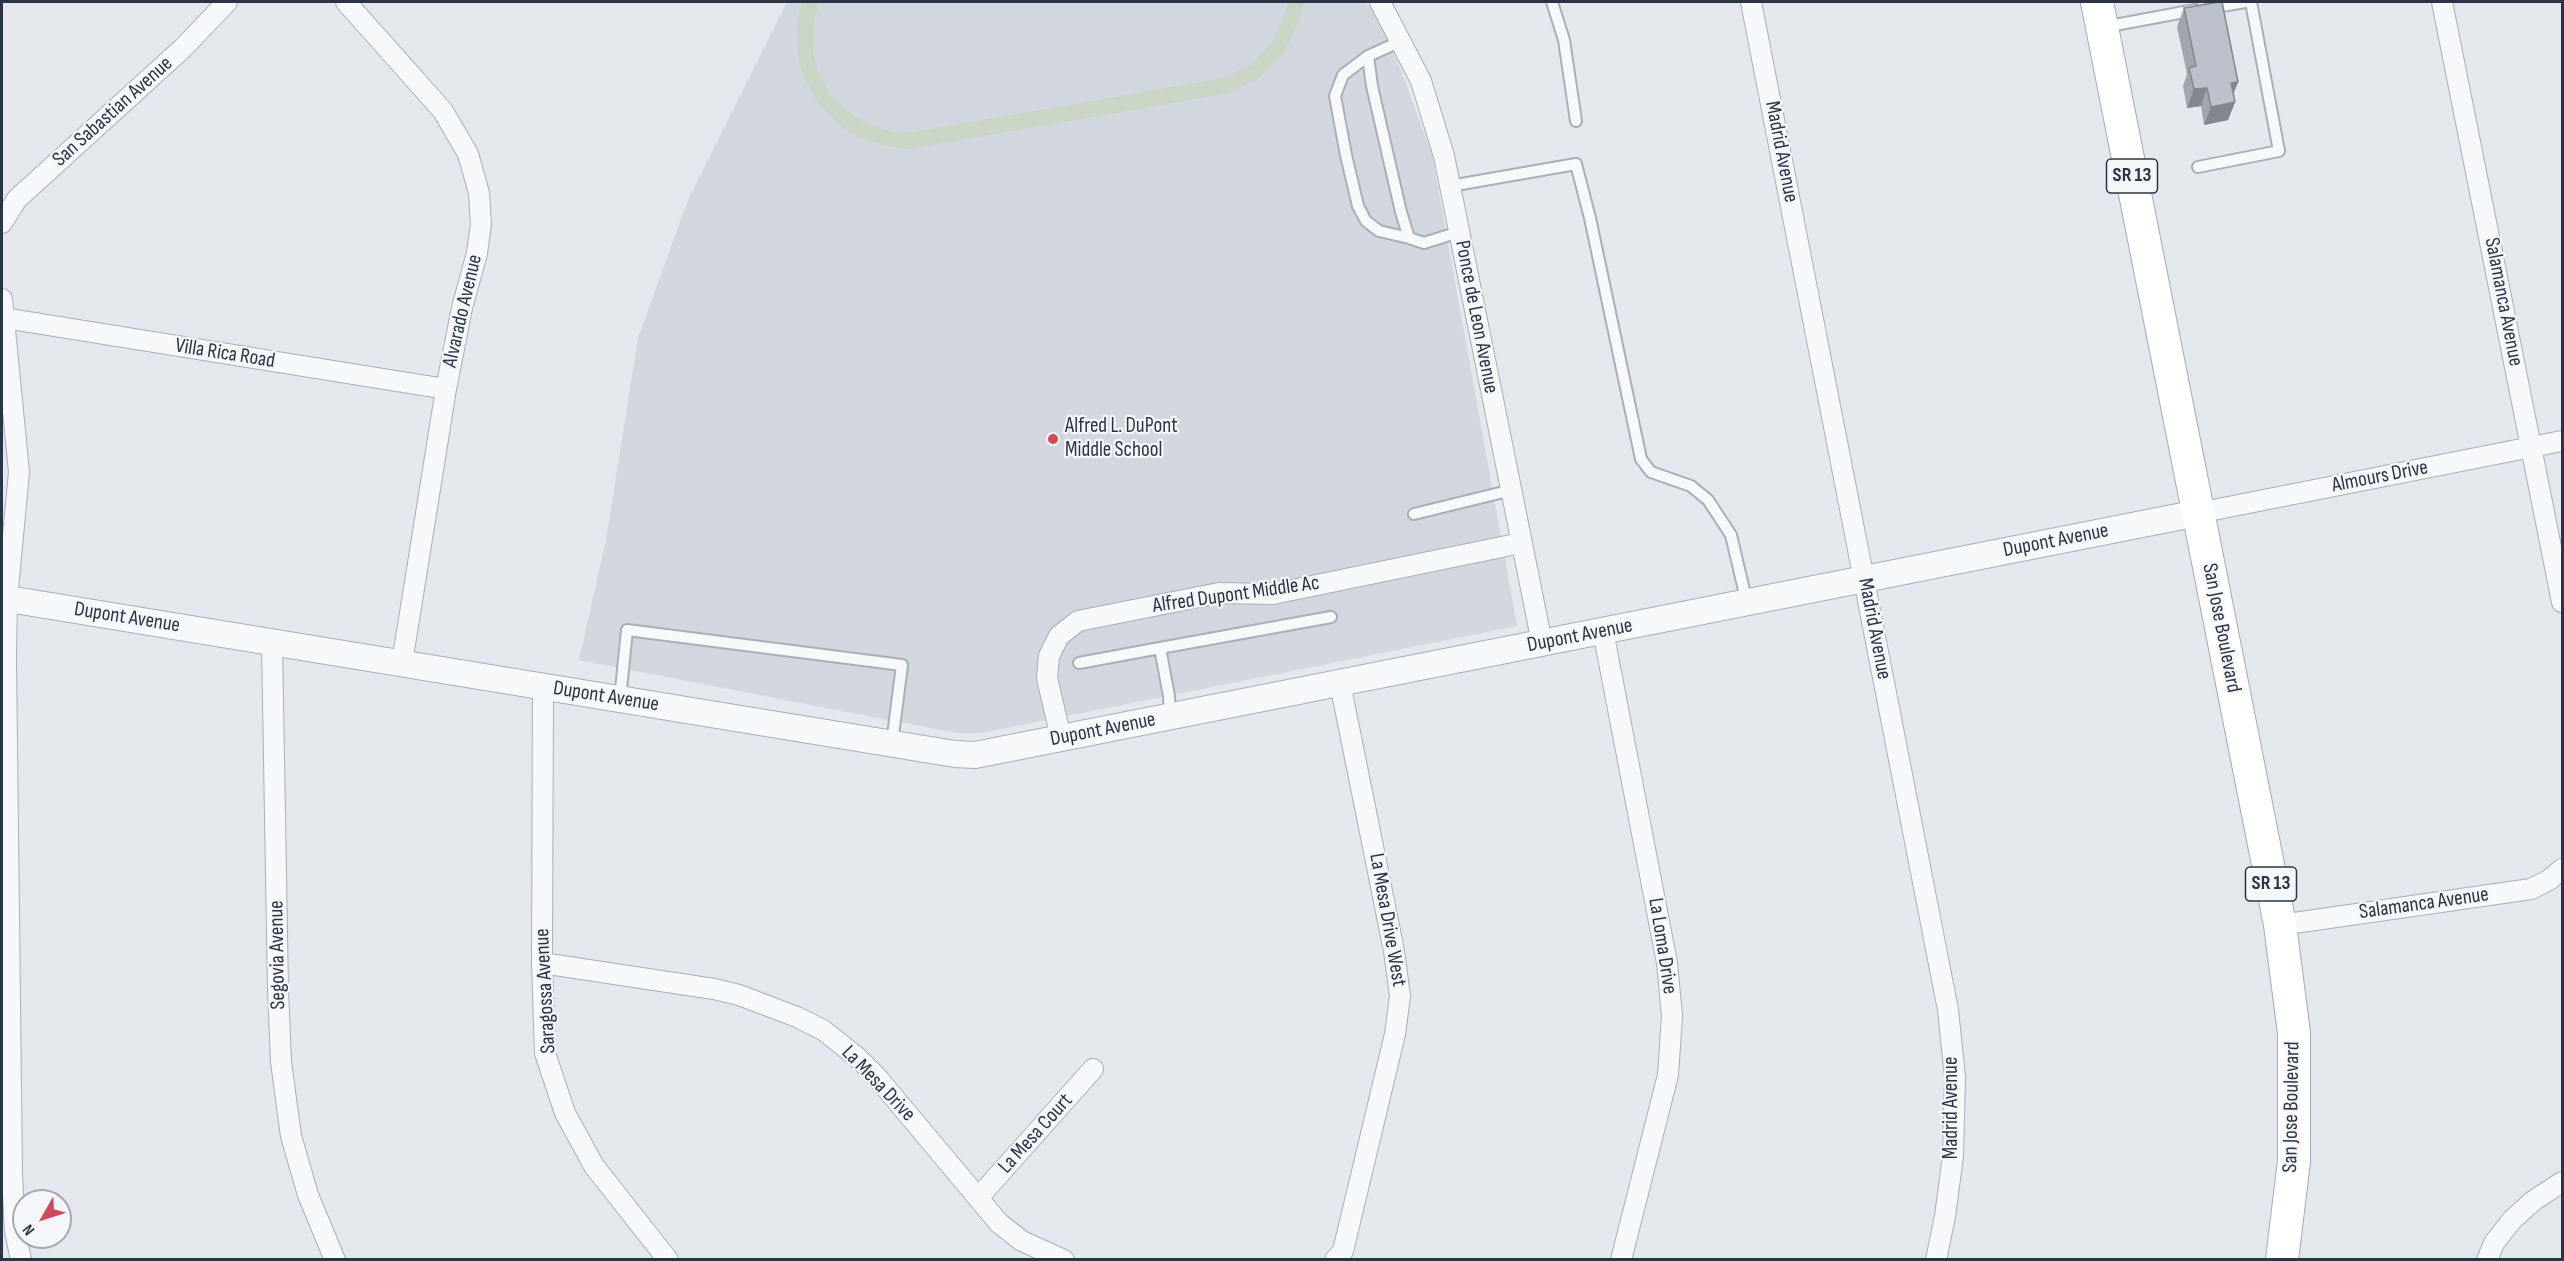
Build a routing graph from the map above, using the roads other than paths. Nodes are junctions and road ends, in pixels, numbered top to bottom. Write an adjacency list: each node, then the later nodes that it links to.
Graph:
1 (227, 2): 15 (street, San Sabastian Avenue)
2 (346, 2): 19 (street, Alvarado Avenue)
3 (1380, 2): 10 (street, Ponce de Leon Avenue)
4 (1552, 2): 12 (lane)
5 (1751, 2): 26 (street, Madrid Avenue)
6 (2245, 2): 9 (lane)
7 (2251, 2): 13 (lane)
8 (2442, 2): 21 (street, Salamanca Avenue)
9 (2099, 15): 23 (main road, San Jose Boulevard / SR 13)
10 (1399, 42): 11 (lane); 14 (street, Ponce de Leon Avenue)
11 (1368, 56): 17 (lane); 17 (lane)
12 (1576, 121)
13 (2198, 167)
14 (1450, 186): 16 (street, Ponce de Leon Avenue); 29 (lane)
15 (2, 223)
16 (1459, 232): 17 (lane); 22 (street, Ponce de Leon Avenue)
17 (1409, 238)
18 (3, 309): 19 (street, Villa Rica Road); 27 (street)
19 (446, 389): 35 (street, Alvarado Avenue)
20 (2562, 441): 21 (street, Almours Drive)
21 (2532, 447): 23 (street, Almours Drive); 28 (street, Salamanca Avenue)
22 (1512, 490): 24 (lane); 25 (street, Ponce de Leon Avenue)
23 (2198, 513): 26 (street, Dupont Avenue); 44 (main road, San Jose Boulevard / SR 13)
24 (1414, 514)
25 (1521, 543): 33 (street, Ponce de Leon Avenue); 41 (street, Alfred Dupont Middle Ac)
26 (1865, 579): 29 (street, Dupont Avenue); 55 (street, Madrid Avenue)
27 (4, 598): 32 (street, Dupont Avenue); 49 (street)
28 (2562, 602)
29 (1747, 603): 31 (street, Dupont Avenue)
30 (1331, 617): 34 (lane)
31 (1603, 631): 33 (street, Dupont Avenue); 54 (street, La Loma Drive)
32 (272, 642): 35 (street, Dupont Avenue); 50 (street, Segovia Avenue)
33 (1542, 643): 37 (street, Dupont Avenue)
34 (1160, 648): 36 (lane); 40 (lane)
35 (402, 663): 38 (street, Dupont Avenue)
36 (1079, 663)
37 (1340, 683): 40 (street, Dupont Avenue); 53 (street, La Mesa Drive West)
38 (543, 687): 39 (street, Dupont Avenue); 45 (street, Saragossa Avenue)
39 (620, 699): 42 (street, Dupont Avenue); 42 (lane)
40 (1170, 716): 41 (street, Dupont Avenue)
41 (1061, 738): 42 (street, Dupont Avenue)
42 (892, 744)
43 (2562, 869): 44 (street, Salamanca Avenue)
44 (2280, 925): 56 (main road, San Jose Boulevard / SR 13)
45 (542, 963): 48 (street, La Mesa Drive); 51 (street, Saragossa Avenue)
46 (1093, 1069): 48 (street, La Mesa Court)
47 (2562, 1182): 57 (street)
48 (978, 1198): 52 (street, La Mesa Drive)
49 (21, 1260)
50 (335, 1260)
51 (668, 1260)
52 (1064, 1260)
53 (1335, 1260)
54 (1621, 1260)
55 (1936, 1260)
56 (2282, 1260)
57 (2487, 1260)

